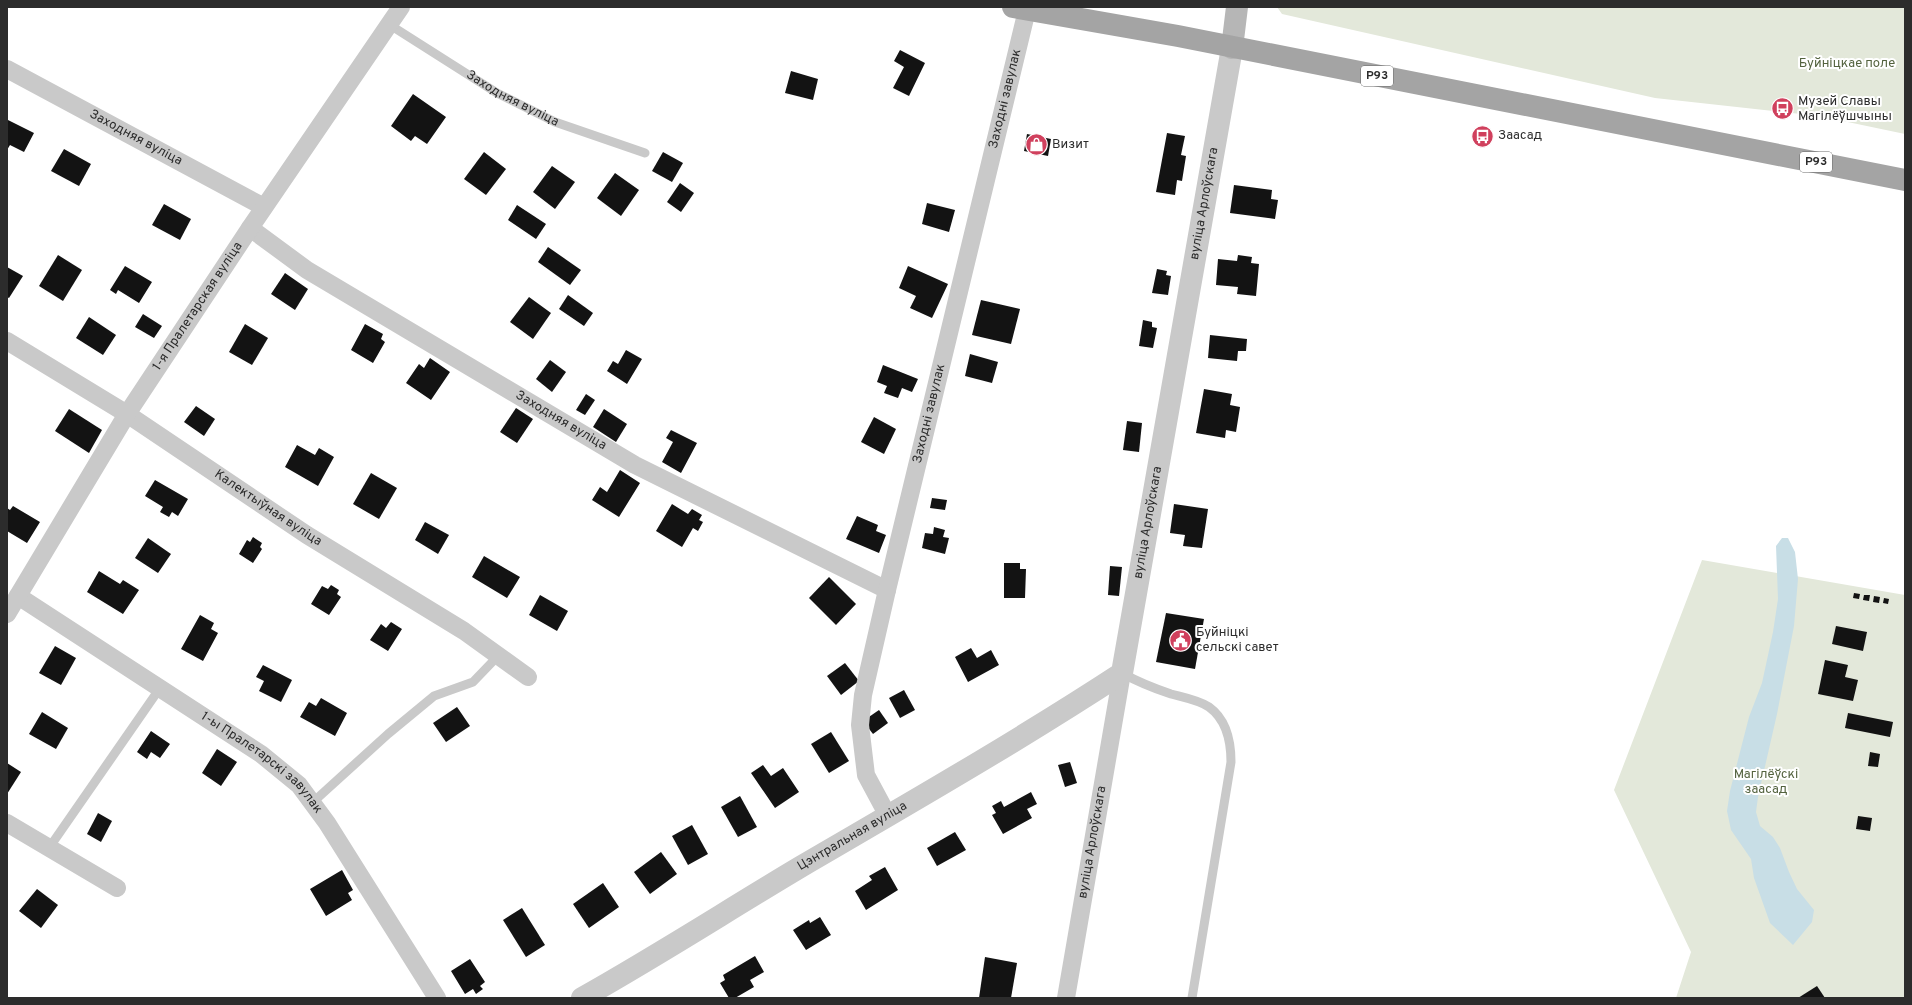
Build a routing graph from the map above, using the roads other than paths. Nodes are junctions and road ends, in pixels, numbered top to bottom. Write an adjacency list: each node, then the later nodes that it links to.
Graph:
1 (401, 7): 4 (street, 1-я Пралетарская вуліца)
2 (1237, 7): 5 (main road)
3 (1020, 8): 5 (main road, Р93); 13 (street, Заходні завулак)
4 (390, 25): 7 (lane, Заходняя вуліца); 9 (street, 1-я Пралетарская вуліца)
5 (1232, 48): 8 (main road, Р93); 17 (street, вуліца Арлоўскага)
6 (7, 69): 9 (street, Заходняя вуліца)
7 (645, 153)
8 (1905, 180)
9 (264, 207): 10 (street, 1-я Пралетарская вуліца)
10 (250, 228): 12 (street, 1-я Пралетарская вуліца); 13 (street, Заходняя вуліца)
11 (7, 341): 12 (street, Калектыўная вуліца)
12 (127, 414): 14 (street, 1-я Пралетарская вуліца); 16 (street, Калектыўная вуліца)
13 (887, 590): 21 (street, Заходні завулак)
14 (18, 596): 15 (street, 1-я Пралетарская вуліца); 19 (street, 1-ы Пралетарскі завулак)
15 (7, 614)
16 (498, 656): 18 (street, Калектыўная вуліца); 20 (lane)
17 (1122, 673): 21 (street, Цэнтральная вуліца); 27 (street, вуліца Арлоўскага); 28 (lane)
18 (528, 678)
19 (160, 688): 20 (street, 1-ы Пралетарскі завулак); 23 (lane)
20 (312, 803): 25 (street, 1-ы Пралетарскі завулак)
21 (888, 816): 26 (street, Цэнтральная вуліца)
22 (7, 823): 23 (street)
23 (49, 848): 24 (street)
24 (117, 888)
25 (437, 998)
26 (582, 998)
27 (1066, 998)
28 (1192, 998)

